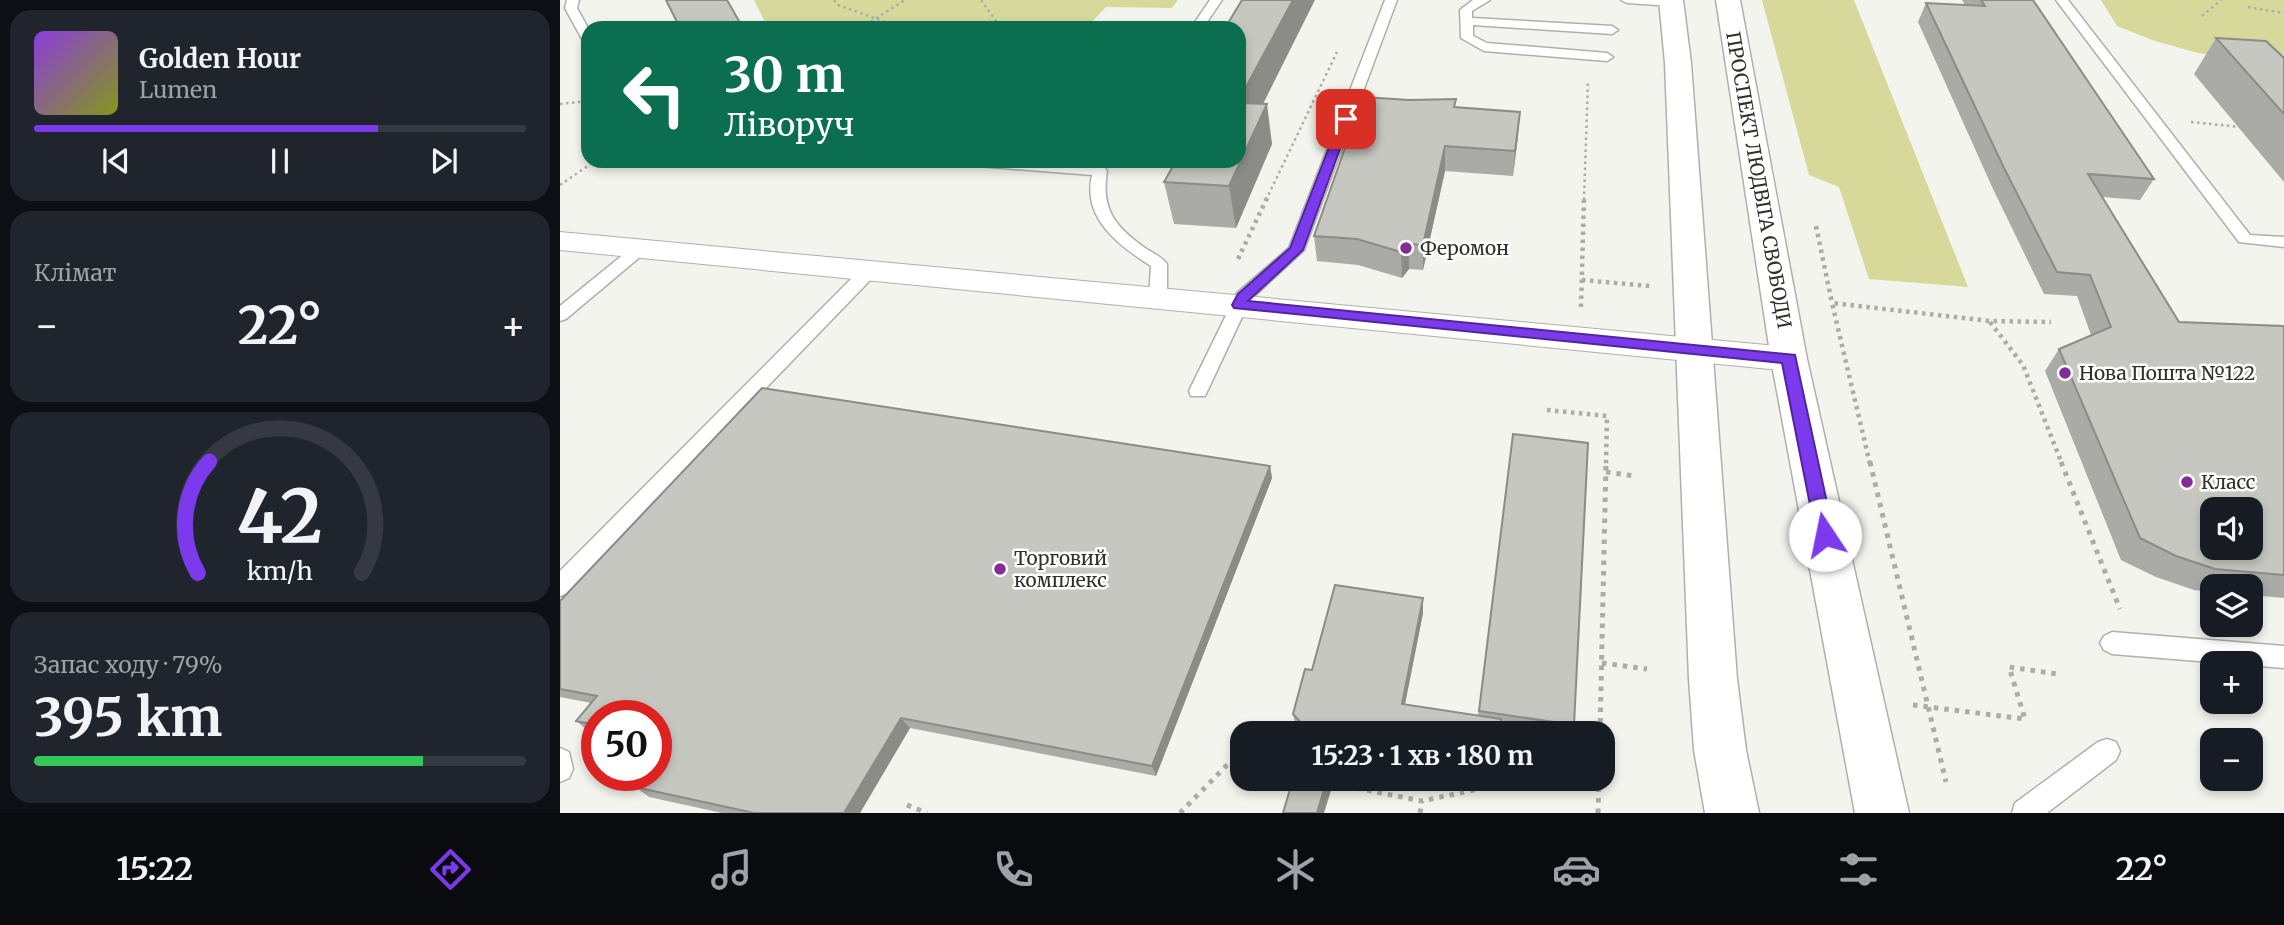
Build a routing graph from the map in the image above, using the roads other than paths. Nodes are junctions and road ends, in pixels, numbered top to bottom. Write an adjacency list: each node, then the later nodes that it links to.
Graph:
1 (573, 0): 9 (lane)
2 (1216, 0): 10 (lane)
3 (1391, 0): 22 (lane)
4 (1484, 0): 11 (lane)
5 (1627, 0): 8 (lane)
6 (1728, 0): 25 (main road, ПРОСПЕКТ ЛЮДВІГА СВОБОДИ)
7 (2062, 0): 18 (lane)
8 (1671, 2): 24 (main road)
9 (576, 18): 12 (lane); 13 (lane)
10 (1202, 21)
11 (1467, 21): 14 (lane); 15 (lane)
12 (560, 22)
13 (581, 27)
14 (1612, 30)
15 (1607, 57)
16 (1103, 168): 21 (lane)
17 (560, 241): 19 (street)
18 (2284, 242)
19 (641, 248): 20 (street); 23 (lane)
20 (871, 269): 21 (street); 27 (lane)
21 (1158, 298): 22 (street)
22 (1239, 305): 24 (street); 26 (lane)
23 (560, 315)
24 (1694, 349): 25 (street); 33 (main road)
25 (1789, 359): 34 (main road, ПРОСПЕКТ ЛЮДВІГА СВОБОДИ)
26 (1198, 391)
27 (560, 586)
28 (2123, 643): 29 (lane)
29 (2284, 657)
30 (2107, 751): 35 (lane)
31 (560, 761): 32 (lane)
32 (560, 769)
33 (1732, 813)
34 (1882, 813)
35 (2025, 813)

